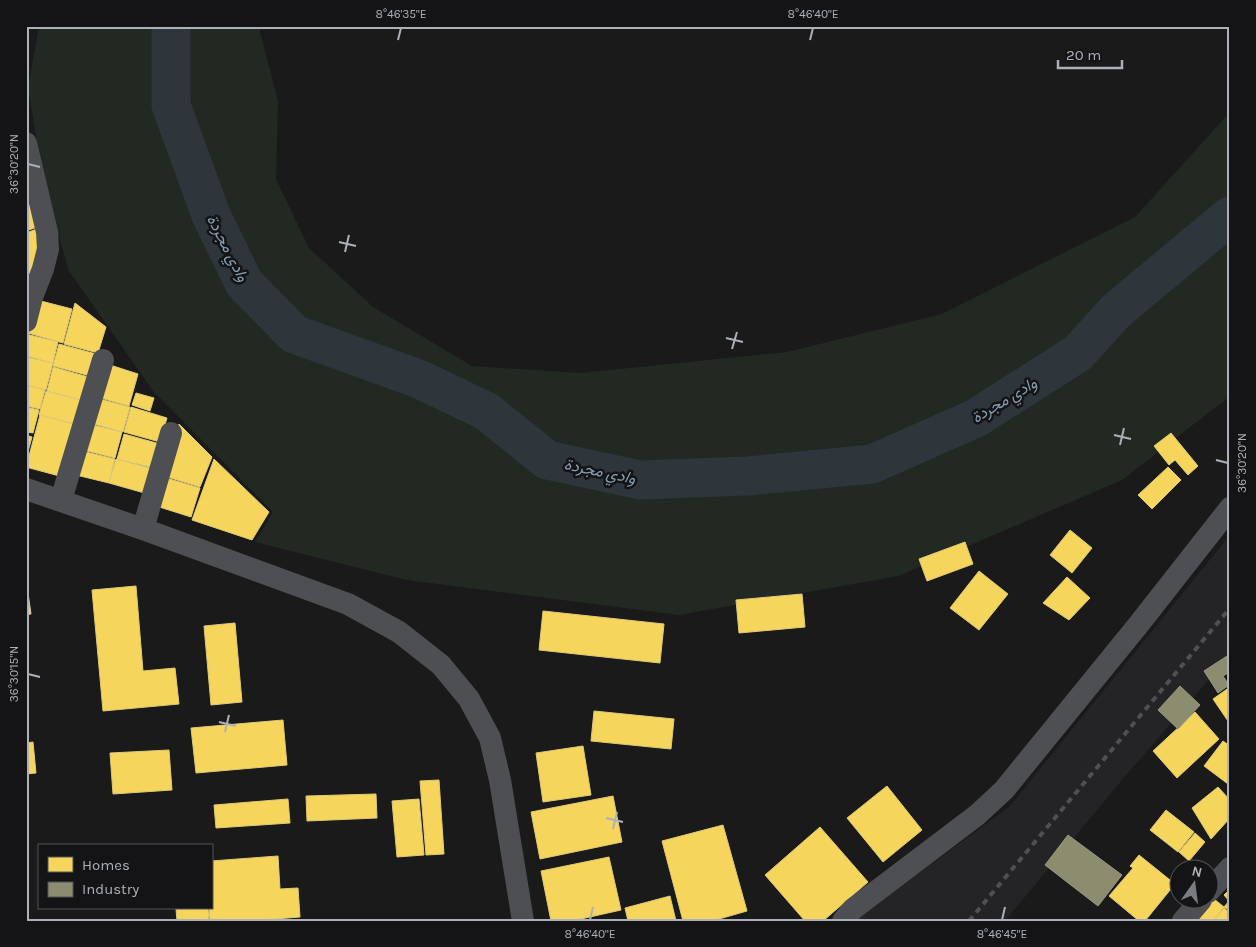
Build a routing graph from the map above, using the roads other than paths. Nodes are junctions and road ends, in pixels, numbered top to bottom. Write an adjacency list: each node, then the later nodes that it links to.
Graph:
1 (26, 143): 2 (street)
2 (29, 296): 3 (street)
3 (26, 321)
4 (103, 360): 7 (street)
5 (171, 433): 9 (street)
6 (26, 489): 7 (street)
7 (61, 500): 9 (street)
8 (1230, 508): 14 (street)
9 (143, 529): 13 (street)
10 (1230, 868): 11 (street)
11 (1218, 881)
12 (1193, 910): 15 (street)
13 (523, 921)
14 (843, 921)
15 (1183, 921)

